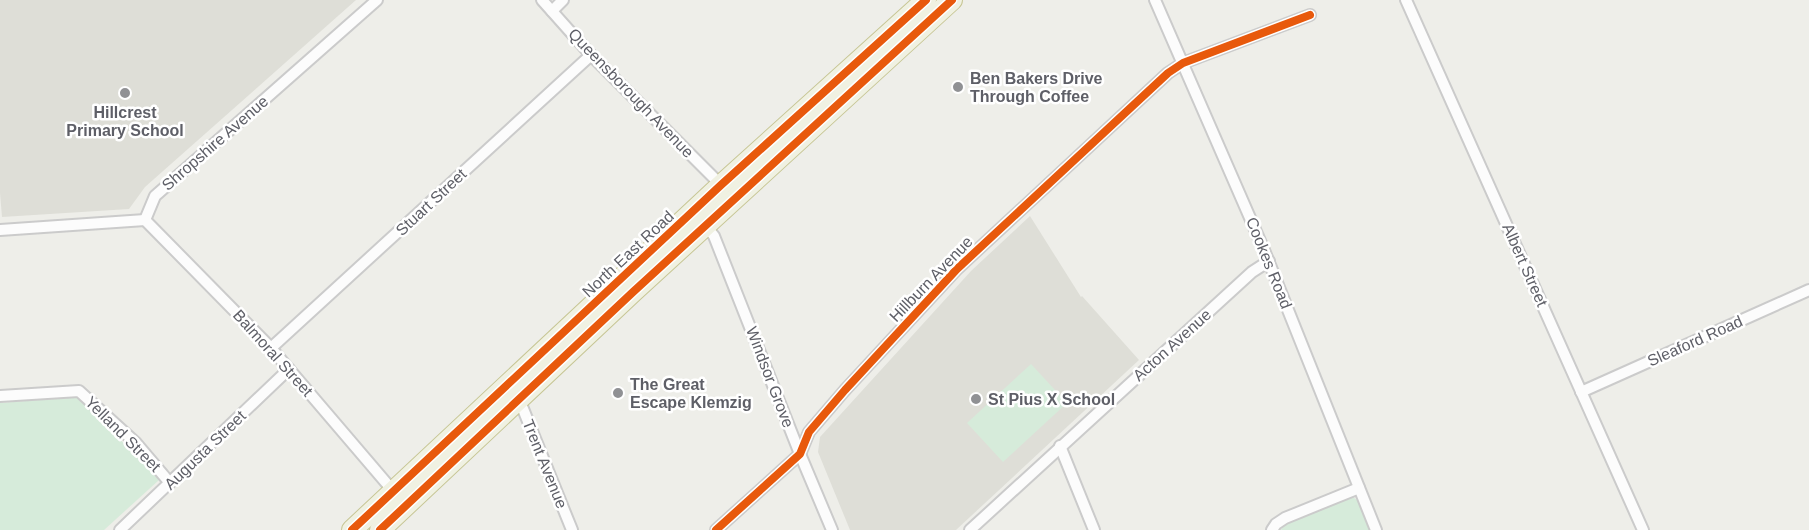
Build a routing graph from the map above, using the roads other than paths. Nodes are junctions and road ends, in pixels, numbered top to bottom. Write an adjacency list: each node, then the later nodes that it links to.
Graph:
1 (376, 0): 14 (street, Shropshire Avenue)
2 (542, 0): 8 (street, Queensborough Avenue)
3 (563, 0): 8 (street)
4 (926, 0): 12 (highway, North East Road)
5 (952, 0): 12 (highway, North East Road)
6 (1155, 0): 11 (street, Cookes Road)
7 (1406, 0): 21 (street, Albert Street)
8 (552, 11): 10 (street, Queensborough Avenue)
9 (1310, 15): 11 (street, Hillburn Avenue)
10 (591, 55): 12 (street, Queensborough Avenue); 18 (street, Stuart Street)
11 (1183, 63): 16 (street, Cookes Road); 24 (street, Hillburn Avenue)
12 (727, 192): 13 (highway, North East Road)
13 (699, 219): 20 (highway, North East Road); 24 (street, Windsor Grove)
14 (145, 220): 15 (street); 18 (street, Balmoral Street)
15 (0, 230)
16 (1269, 261): 23 (street, Acton Avenue); 26 (street, Cookes Road)
17 (1809, 290): 21 (street, Sleaford Road)
18 (272, 348): 19 (street, Balmoral Street)
19 (289, 369): 25 (street, Augusta Street); 27 (street, Balmoral Street)
20 (513, 392): 27 (highway, North East Road); 31 (street, Trent Avenue)
21 (1581, 392): 38 (street, Albert Street)
22 (0, 396): 25 (street, Yelland Street)
23 (1060, 446): 34 (street, Acton Avenue); 35 (street)
24 (800, 454): 32 (street, Hillburn Avenue); 33 (street, Windsor Grove)
25 (170, 483): 28 (street, Augusta Street)
26 (1359, 488): 36 (street); 37 (street, Cookes Road)
27 (401, 498): 29 (highway, North East Road); 30 (highway, North East Road)
28 (120, 530)
29 (352, 530)
30 (380, 530)
31 (572, 530)
32 (717, 530)
33 (832, 530)
34 (970, 530)
35 (1094, 530)
36 (1272, 530)
37 (1376, 530)
38 (1643, 530)

